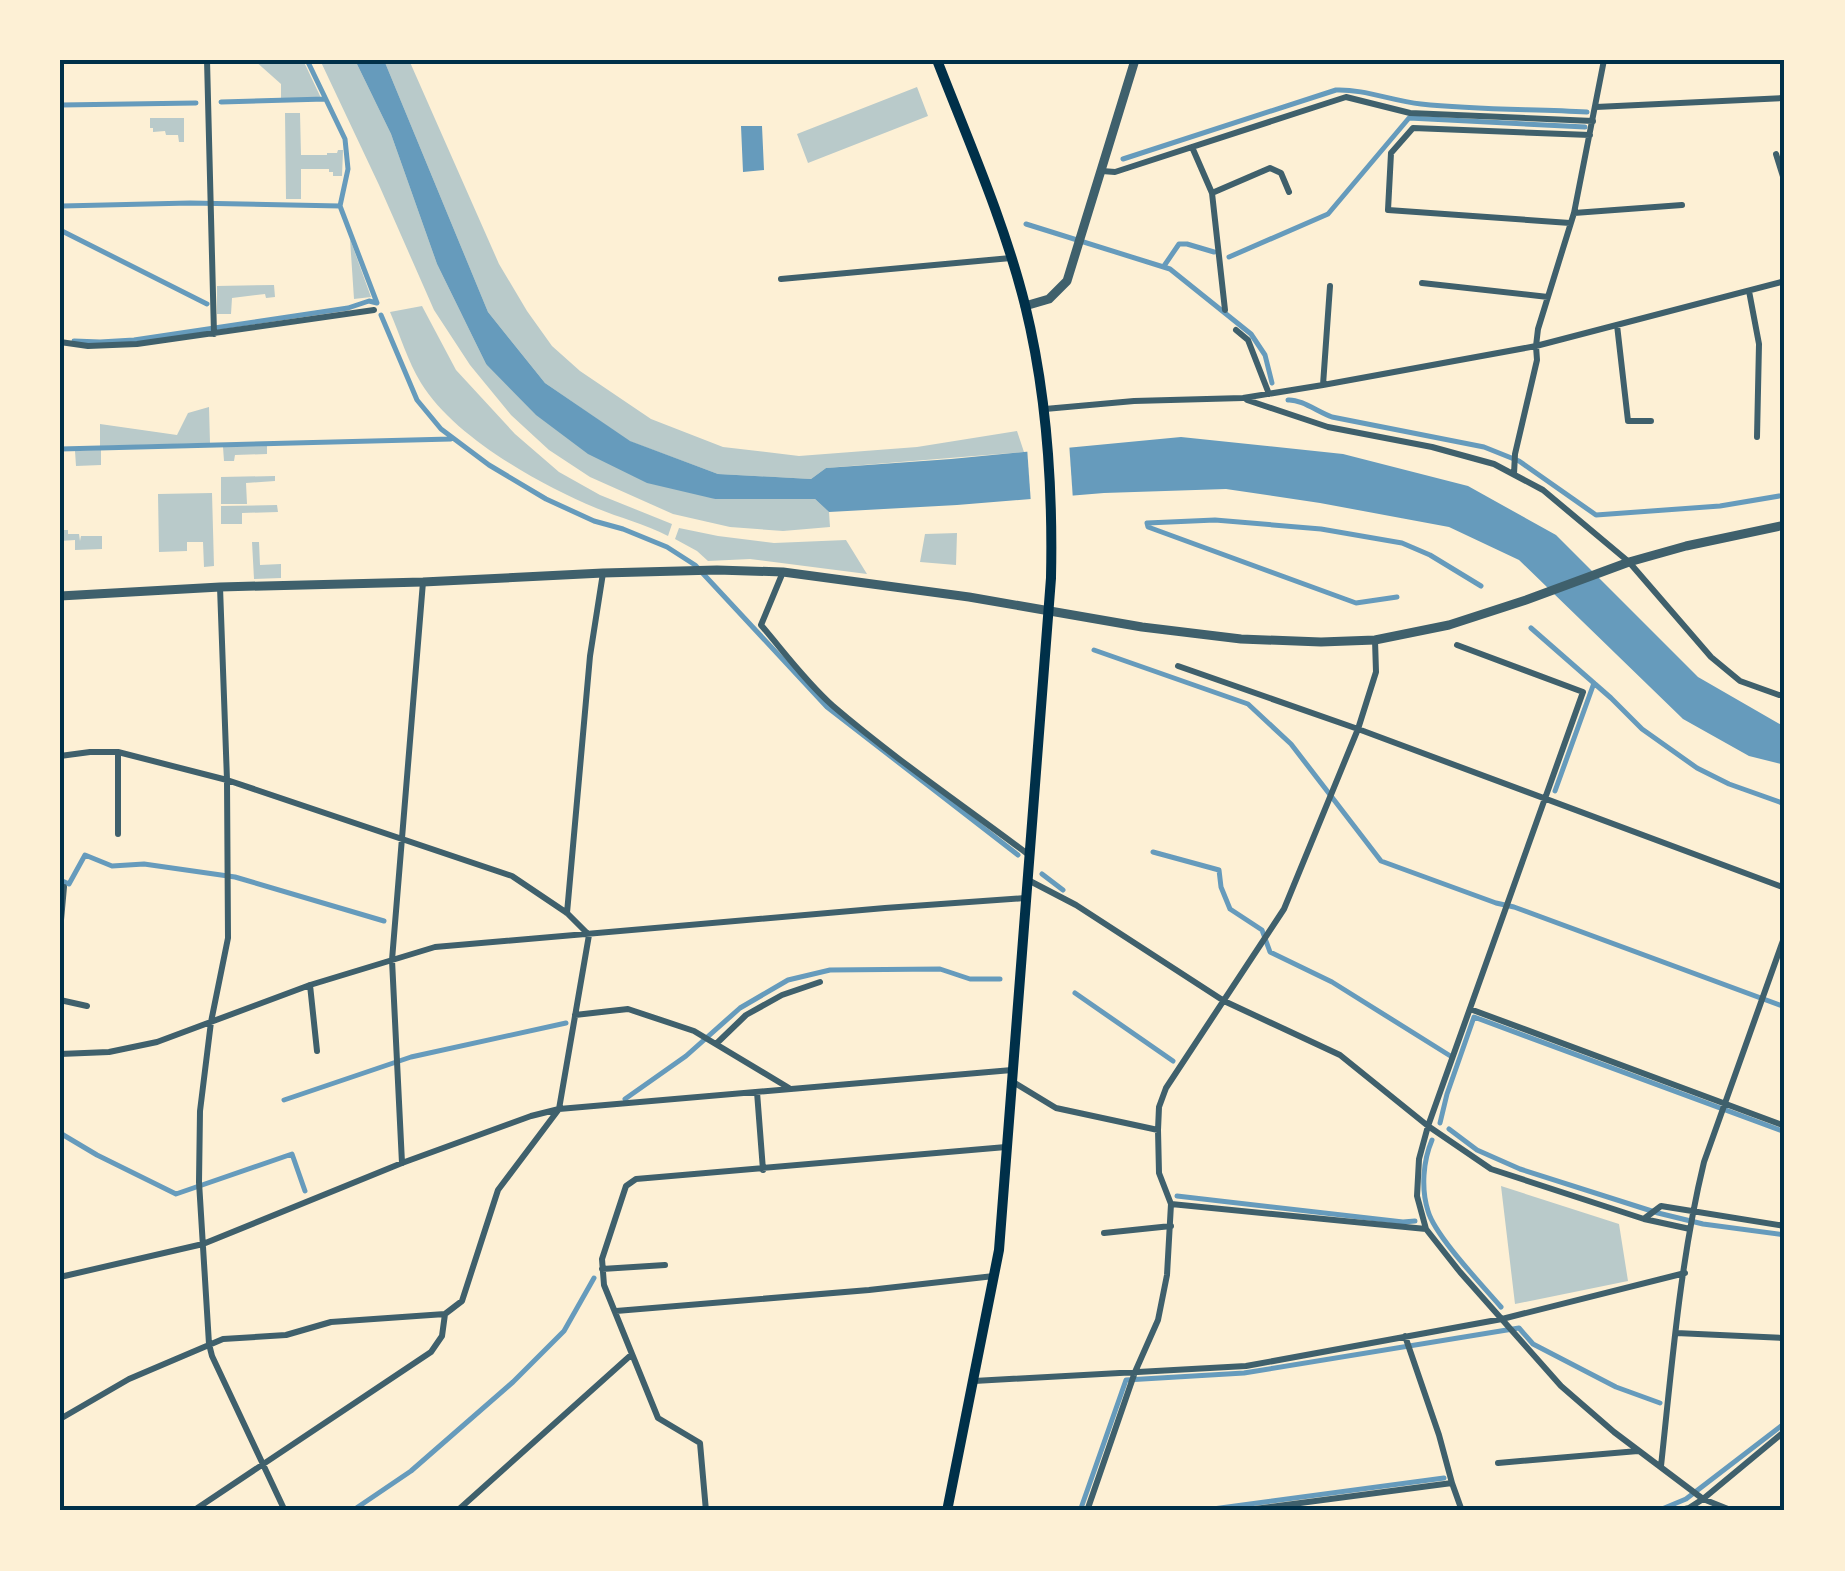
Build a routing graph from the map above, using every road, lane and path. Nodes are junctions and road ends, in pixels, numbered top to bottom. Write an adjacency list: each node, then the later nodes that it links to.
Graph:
1 (207, 60): 30 (street)
2 (938, 60): 18 (main road)
3 (1135, 60): 11 (street)
4 (1604, 60): 6 (street)
5 (1785, 98): 6 (street)
6 (1596, 107): 7 (street)
7 (1593, 121): 8 (street); 9 (street)
8 (1590, 135): 16 (street); 17 (street)
9 (1192, 147): 11 (street); 14 (street)
10 (1776, 154): 12 (street)
11 (1102, 172): 25 (street)
12 (1785, 183)
13 (1289, 192): 14 (street)
14 (1212, 193): 27 (street)
15 (1682, 204): 16 (street)
16 (1574, 213): 17 (street)
17 (1570, 223): 24 (street)
18 (1011, 258): 19 (street); 25 (main road)
19 (781, 280)
20 (1785, 281): 23 (street)
21 (1422, 283): 24 (street)
22 (1330, 286): 33 (street)
23 (1749, 291): 28 (street); 38 (street)
24 (1548, 297): 32 (street)
25 (1025, 306): 36 (main road)
26 (374, 310): 30 (street)
27 (1225, 310)
28 (1616, 325): 32 (street); 37 (street)
29 (1236, 330): 34 (street)
30 (214, 334): 31 (street)
31 (60, 342)
32 (1536, 346): 33 (street); 39 (street)
33 (1323, 385): 34 (street)
34 (1269, 394): 35 (street)
35 (1243, 398): 36 (street); 39 (street)
36 (1044, 410): 47 (main road)
37 (1651, 421)
38 (1757, 436)
39 (1514, 474): 41 (street)
40 (1785, 525): 41 (street)
41 (1629, 562): 48 (street); 51 (street)
42 (783, 572): 43 (street); 47 (street); 59 (street)
43 (603, 573): 44 (street); 64 (street)
44 (423, 582): 45 (street); 58 (street)
45 (220, 587): 46 (street); 55 (street)
46 (60, 596)
47 (1048, 610): 48 (street); 59 (main road)
48 (1375, 640): 52 (street)
49 (1457, 645): 56 (street)
50 (1178, 666): 52 (street)
51 (1785, 695)
52 (1358, 729): 56 (street); 73 (street)
53 (118, 752): 54 (street); 55 (street); 57 (street)
54 (60, 756)
55 (227, 780): 58 (street); 77 (street)
56 (1545, 800): 62 (street); 75 (street)
57 (118, 834)
58 (400, 839): 64 (street); 69 (street)
59 (1030, 856): 60 (main road)
60 (1028, 880): 63 (main road); 73 (street)
61 (64, 887): 65 (street)
62 (1785, 888)
63 (1026, 898): 66 (street); 81 (main road)
64 (567, 913): 66 (street)
65 (60, 920): 68 (street)
66 (589, 935): 69 (street); 76 (street)
67 (1785, 935): 84 (street)
68 (60, 956)
69 (392, 960): 71 (street); 90 (street)
70 (820, 982): 78 (street)
71 (310, 985): 77 (street); 79 (street)
72 (60, 1000): 74 (street)
73 (1224, 1001): 86 (street); 88 (street)
74 (87, 1006)
75 (1470, 1009): 84 (street); 86 (street)
76 (575, 1015): 78 (street); 85 (street)
77 (211, 1022): 80 (street); 100 (street)
78 (713, 1042): 82 (street)
79 (317, 1051)
80 (60, 1054)
81 (1012, 1075): 82 (street); 88 (street); 89 (main road)
82 (790, 1089): 83 (street)
83 (757, 1092): 85 (street); 91 (street)
84 (1724, 1105): 87 (street); 93 (street)
85 (558, 1109): 90 (street); 107 (street)
86 (1428, 1126): 94 (street); 97 (street)
87 (1785, 1126)
88 (1158, 1130): 92 (street)
89 (1006, 1147): 91 (street); 104 (main road)
90 (402, 1163): 100 (street)
91 (763, 1170): 102 (street)
92 (1170, 1204): 95 (street); 97 (street)
93 (1694, 1212): 94 (street); 96 (street); 98 (street)
94 (1644, 1219): 98 (street)
95 (1170, 1226): 99 (street); 114 (street)
96 (1785, 1226)
97 (1426, 1229): 108 (street)
98 (1690, 1230): 103 (street)
99 (1104, 1233)
100 (203, 1244): 105 (street); 112 (street)
101 (665, 1265): 102 (street)
102 (602, 1269): 106 (street)
103 (1685, 1273): 108 (street); 109 (street)
104 (995, 1276): 106 (street); 115 (main road)
105 (60, 1277)
106 (616, 1311): 113 (street)
107 (445, 1314): 112 (street); 120 (street)
108 (1502, 1318): 110 (street); 118 (street)
109 (1676, 1333): 111 (street); 121 (street)
110 (1405, 1336): 114 (street); 122 (street)
111 (1785, 1338)
112 (209, 1344): 116 (street); 120 (street)
113 (631, 1355): 126 (street); 127 (street)
114 (1135, 1372): 115 (street); 129 (street)
115 (972, 1381): 128 (main road)
116 (60, 1418)
117 (1785, 1430): 123 (street)
118 (1639, 1452): 119 (street); 121 (street)
119 (1498, 1463)
120 (262, 1464): 124 (street); 125 (street)
121 (1660, 1466): 123 (street)
122 (1452, 1484): 130 (street); 131 (street)
123 (1703, 1499): 132 (street); 133 (street)
124 (193, 1511)
125 (285, 1511)
126 (457, 1511)
127 (706, 1511)
128 (947, 1511)
129 (1087, 1511)
130 (1239, 1511)
131 (1462, 1511)
132 (1676, 1511)
133 (1733, 1511)

